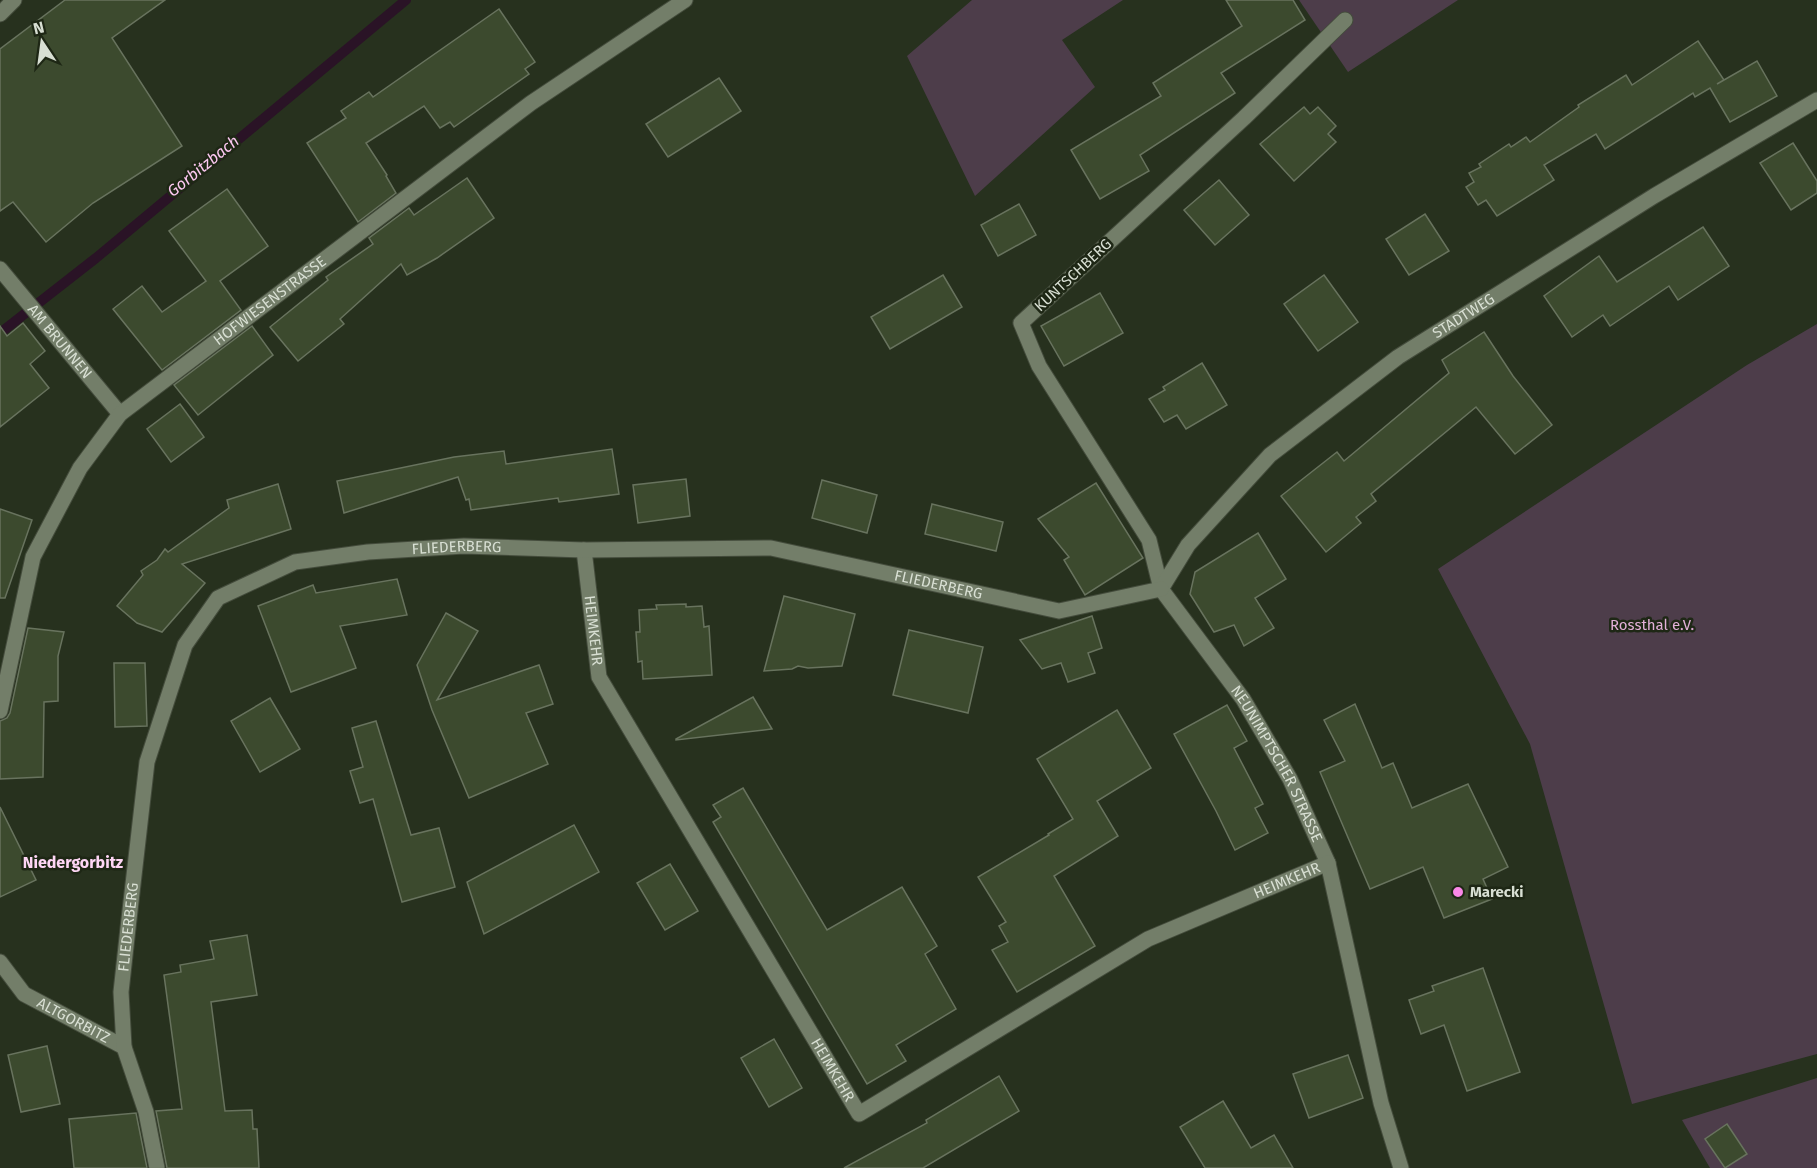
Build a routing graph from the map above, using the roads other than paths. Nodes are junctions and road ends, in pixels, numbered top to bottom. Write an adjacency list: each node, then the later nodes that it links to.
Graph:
1 (14, 0): 3 (street)
2 (684, 0): 7 (street, HOFWIESENSTRASSE)
3 (0, 14)
4 (1345, 20): 9 (street, KUNTSCHBERG)
5 (1817, 100): 9 (street, STADTWEG)
6 (0, 269): 7 (street, AM BRUNNEN)
7 (120, 414): 10 (street, HOFWIESENSTRASSE)
8 (584, 550): 9 (street, FLIEDERBERG); 11 (street, HEIMKEHR); 13 (street, FLIEDERBERG)
9 (1161, 589): 11 (street, NEUNIMPTSCHER STRASSE)
10 (0, 711)
11 (1328, 863): 15 (street, NEUNIMPTSCHER STRASSE)
12 (0, 962): 13 (street, ALTGORBITZ)
13 (124, 1047): 14 (street, FLIEDERBERG)
14 (158, 1168)
15 (1401, 1168)

